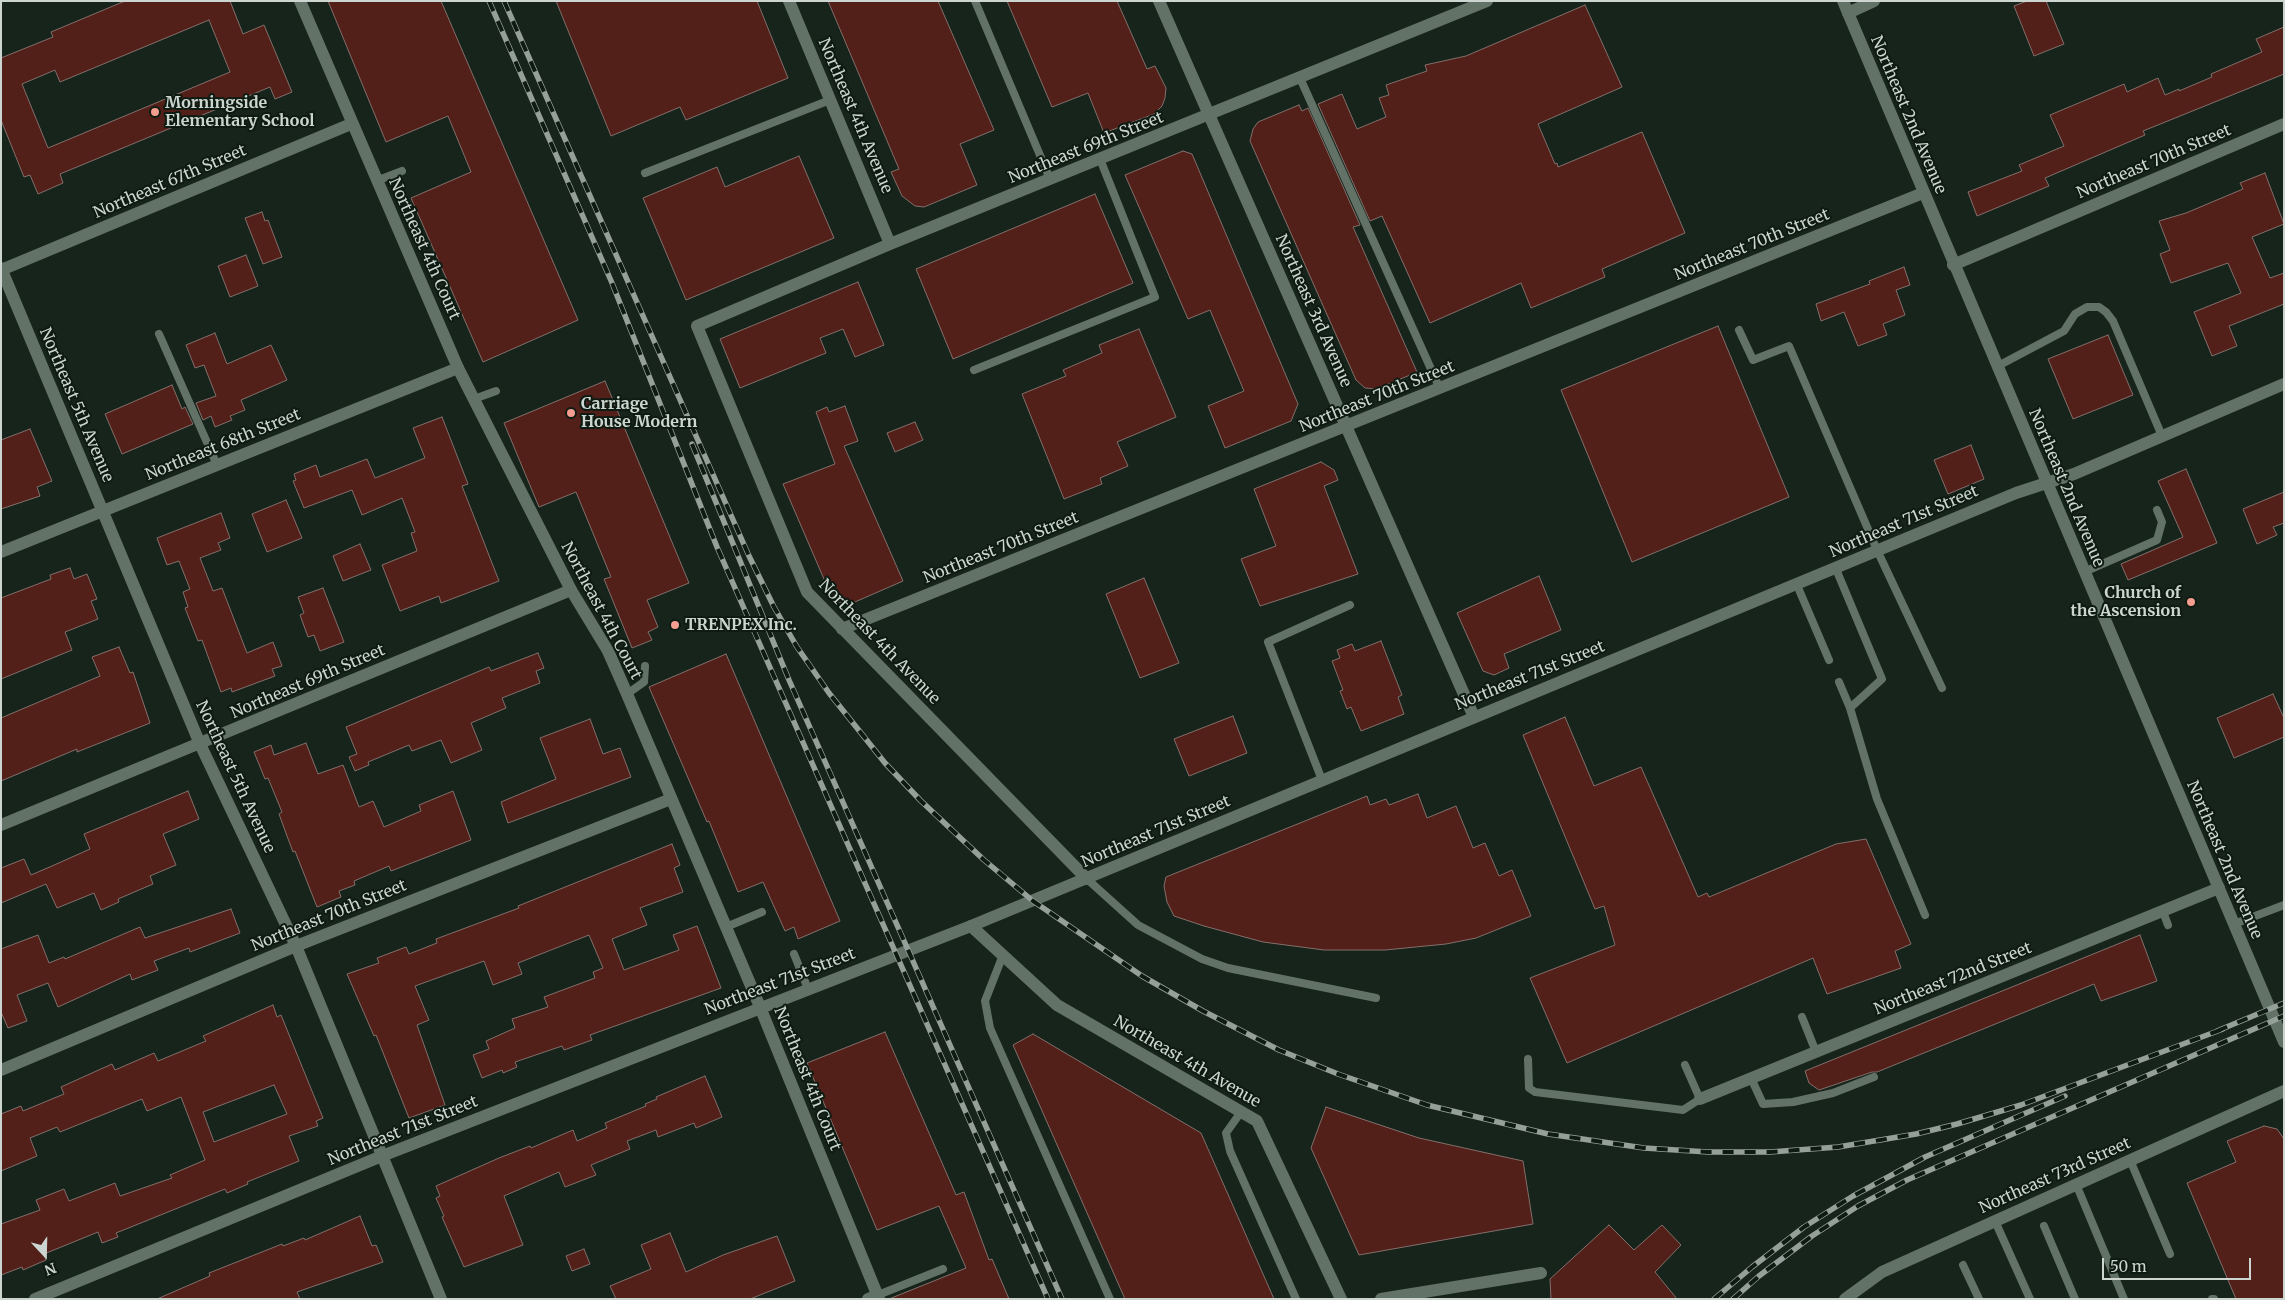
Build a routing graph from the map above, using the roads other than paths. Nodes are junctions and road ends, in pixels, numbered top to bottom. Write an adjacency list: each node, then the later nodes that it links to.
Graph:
1 (789, 1): 9 (street, Northeast 4th Avenue)
2 (975, 1): 16 (lane)
3 (1159, 1): 10 (street, Northeast 3rd Avenue)
4 (1487, 1): 8 (street, Northeast 69th Street)
5 (1874, 1): 7 (street)
6 (302, 2): 11 (street, Northeast 4th Court)
7 (1845, 7): 18 (street, Northeast 2nd Avenue)
8 (1300, 78): 10 (street, Northeast 69th Street); 29 (lane)
9 (830, 100): 15 (lane); 19 (street, Northeast 4th Avenue)
10 (1209, 116): 13 (street, Northeast 69th Street); 32 (street, Northeast 3rd Avenue)
11 (352, 124): 17 (street, Northeast 4th Court); 21 (street, Northeast 67th Street)
12 (2284, 124): 20 (street, Northeast 70th Street)
13 (1100, 159): 16 (street, Northeast 69th Street); 27 (lane)
14 (402, 170): 17 (lane)
15 (645, 172)
16 (1050, 179): 19 (street, Northeast 69th Street)
17 (376, 181): 26 (street, Northeast 4th Court)
18 (1923, 193): 20 (street, Northeast 2nd Avenue); 29 (street, Northeast 70th Street)
19 (890, 244): 22 (street, Northeast 69th Street)
20 (1954, 265): 25 (street, Northeast 2nd Avenue)
21 (1, 269): 37 (street, Northeast 5th Avenue)
22 (697, 326): 45 (street, Northeast 4th Avenue)
23 (1739, 330): 38 (lane)
24 (159, 334): 34 (lane)
25 (1996, 367): 33 (lane); 35 (street, Northeast 2nd Avenue)
26 (458, 368): 31 (street, Northeast 4th Court); 34 (street, Northeast 68th Street)
27 (974, 370)
28 (2284, 384): 33 (street, Northeast 71st Street)
29 (1440, 389): 32 (street, Northeast 70th Street)
30 (496, 391): 31 (lane)
31 (474, 399): 43 (street, Northeast 4th Court)
32 (1347, 427): 45 (street, Northeast 70th Street); 52 (street, Northeast 3rd Avenue)
33 (2162, 436): 35 (street, Northeast 71st Street)
34 (217, 465): 37 (street, Northeast 68th Street)
35 (2046, 483): 38 (street, Northeast 71st Street); 41 (street, Northeast 2nd Avenue)
36 (2157, 510): 41 (lane)
37 (102, 511): 39 (street, Northeast 68th Street); 53 (street, Northeast 5th Avenue)
38 (1877, 550): 40 (street, Northeast 71st Street); 49 (lane)
39 (1, 552)
40 (1836, 568): 42 (street, Northeast 71st Street); 51 (lane)
41 (2084, 572): 58 (street, Northeast 2nd Avenue)
42 (1798, 585): 46 (lane); 52 (street, Northeast 71st Street)
43 (571, 590): 50 (street, Northeast 4th Court); 53 (street, Northeast 69th Street)
44 (1350, 605): 54 (lane)
45 (842, 630): 57 (street, Northeast 4th Avenue)
46 (1830, 660)
47 (646, 666): 50 (lane)
48 (1839, 682): 51 (lane)
49 (1942, 688)
50 (628, 694): 55 (street, Northeast 4th Court)
51 (1850, 708): 62 (lane)
52 (1474, 717): 54 (street, Northeast 71st Street)
53 (200, 744): 56 (street, Northeast 69th Street); 67 (street, Northeast 5th Avenue)
54 (1322, 780): 57 (street, Northeast 71st Street)
55 (671, 798): 65 (street, Northeast 4th Court); 67 (street, Northeast 70th Street)
56 (1, 825)
57 (1087, 879): 66 (street, Northeast 71st Street); 71 (lane)
58 (2219, 888): 61 (street, Northeast 72nd Street); 63 (street, Northeast 2nd Avenue)
59 (2284, 904): 63 (lane)
60 (762, 912): 65 (lane)
61 (2163, 912): 64 (lane); 75 (street, Northeast 72nd Street)
62 (1925, 915)
63 (2234, 924): 74 (street, Northeast 2nd Avenue)
64 (2168, 925)
65 (726, 926): 72 (street, Northeast 4th Court)
66 (972, 926): 69 (street, Northeast 4th Avenue); 70 (street, Northeast 71st Street)
67 (296, 946): 78 (street, Northeast 70th Street); 84 (street, Northeast 5th Avenue)
68 (794, 954): 70 (lane)
69 (1003, 955): 83 (street, Northeast 4th Avenue); 96 (lane)
70 (808, 989): 72 (street, Northeast 71st Street)
71 (1376, 998)
72 (760, 1007): 84 (street, Northeast 71st Street); 93 (street, Northeast 4th Court)
73 (1802, 1017): 75 (lane)
74 (2284, 1042)
75 (1816, 1052): 80 (street, Northeast 72nd Street)
76 (1528, 1059): 82 (lane)
77 (1685, 1064): 82 (lane)
78 (1, 1070)
79 (1874, 1077): 80 (lane)
80 (1751, 1078): 82 (street, Northeast 72nd Street)
81 (2284, 1091): 85 (street, Northeast 73rd Street)
82 (1700, 1100)
83 (1241, 1112): 97 (lane); 98 (street, Northeast 4th Avenue)
84 (382, 1156): 94 (street, Northeast 71st Street); 95 (street, Northeast 5th Avenue)
85 (2130, 1160): 86 (street, Northeast 73rd Street); 89 (lane)
86 (2076, 1184): 87 (street, Northeast 73rd Street); 104 (lane)
87 (1995, 1221): 100 (street, Northeast 73rd Street); 102 (lane)
88 (2044, 1226): 103 (lane)
89 (2170, 1254)
90 (1964, 1265): 101 (lane)
91 (943, 1269): 93 (lane)
92 (1542, 1273): 99 (street)
93 (875, 1298)
94 (35, 1299)
95 (441, 1299)
96 (1110, 1299)
97 (1296, 1299)
98 (1342, 1299)
99 (1382, 1299)
100 (1845, 1299)
101 (1979, 1299)
102 (2030, 1299)
103 (2075, 1299)
104 (2124, 1299)

